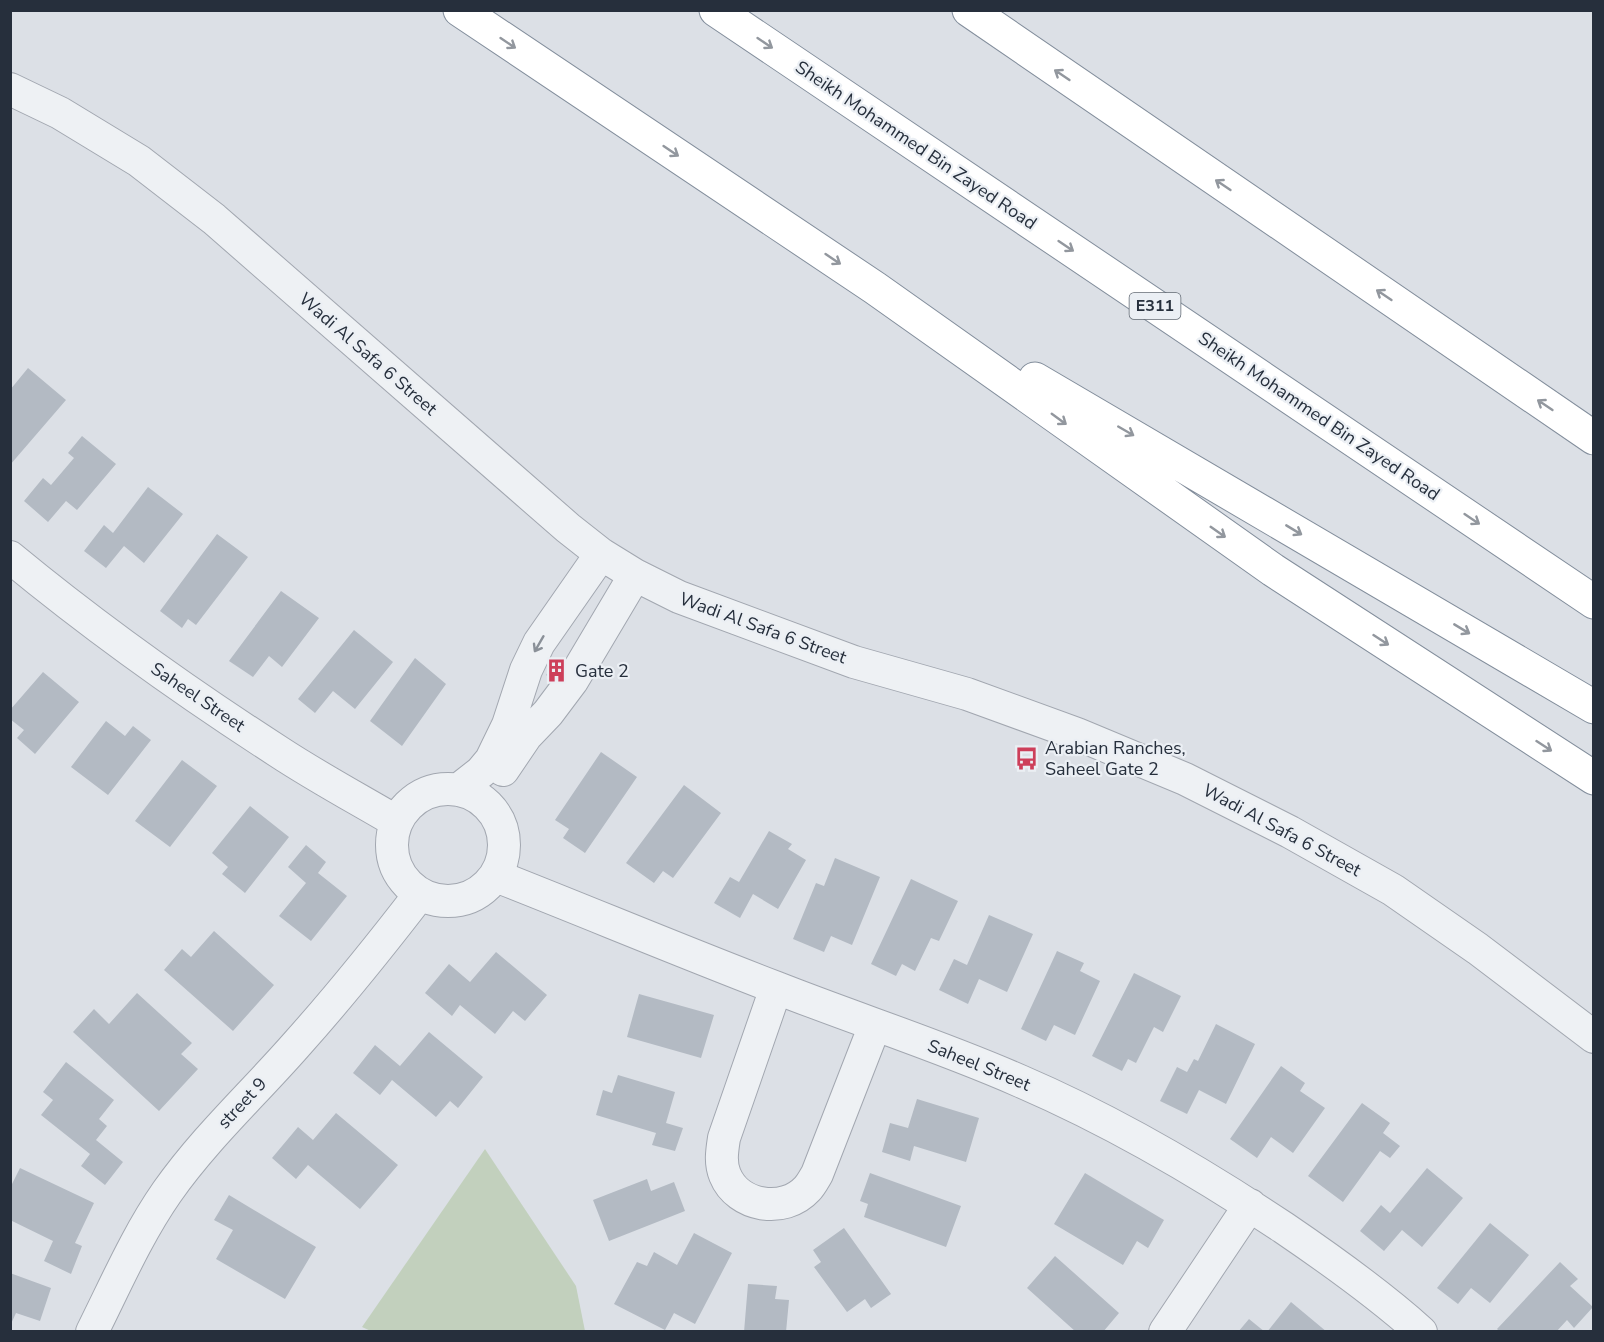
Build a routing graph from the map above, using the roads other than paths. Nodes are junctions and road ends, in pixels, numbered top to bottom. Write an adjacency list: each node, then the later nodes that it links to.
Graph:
1 (460, 10): 5 (highway, one-way to 5)
2 (716, 10): 11 (highway, Sheikh Mohammed Bin Zayed Road / E311, one-way to 11)
3 (969, 10): 6 (highway, one-way to 3)
4 (10, 89): 7 (street, Wadi Al Safa 6 Street)
5 (875, 288): 13 (highway, one-way to 13); 15 (highway, one-way to 15)
6 (1593, 438)
7 (602, 554): 9 (street, Wadi Al Safa 6 Street); 10 (street)
8 (10, 557): 18 (street, Saheel Street)
9 (635, 575): 12 (street); 23 (street, Wadi Al Safa 6 Street)
10 (572, 596): 12 (street); 14 (street, one-way to 14)
11 (1593, 602)
12 (607, 620): 14 (street)
13 (1593, 707)
14 (517, 731): 16 (street); 17 (street)
15 (1593, 778)
16 (458, 790): 17 (street); 18 (street)
17 (493, 811): 19 (street)
18 (397, 822): 20 (street)
19 (496, 876): 20 (street); 21 (street, Saheel Street)
20 (420, 894): 25 (street, street 9)
21 (776, 988): 22 (street, Saheel Street); 22 (street)
22 (875, 1025): 24 (street, Saheel Street)
23 (1593, 1037)
24 (1250, 1205): 26 (street); 27 (street, Saheel Street)
25 (92, 1332)
26 (1165, 1332)
27 (1421, 1332)

